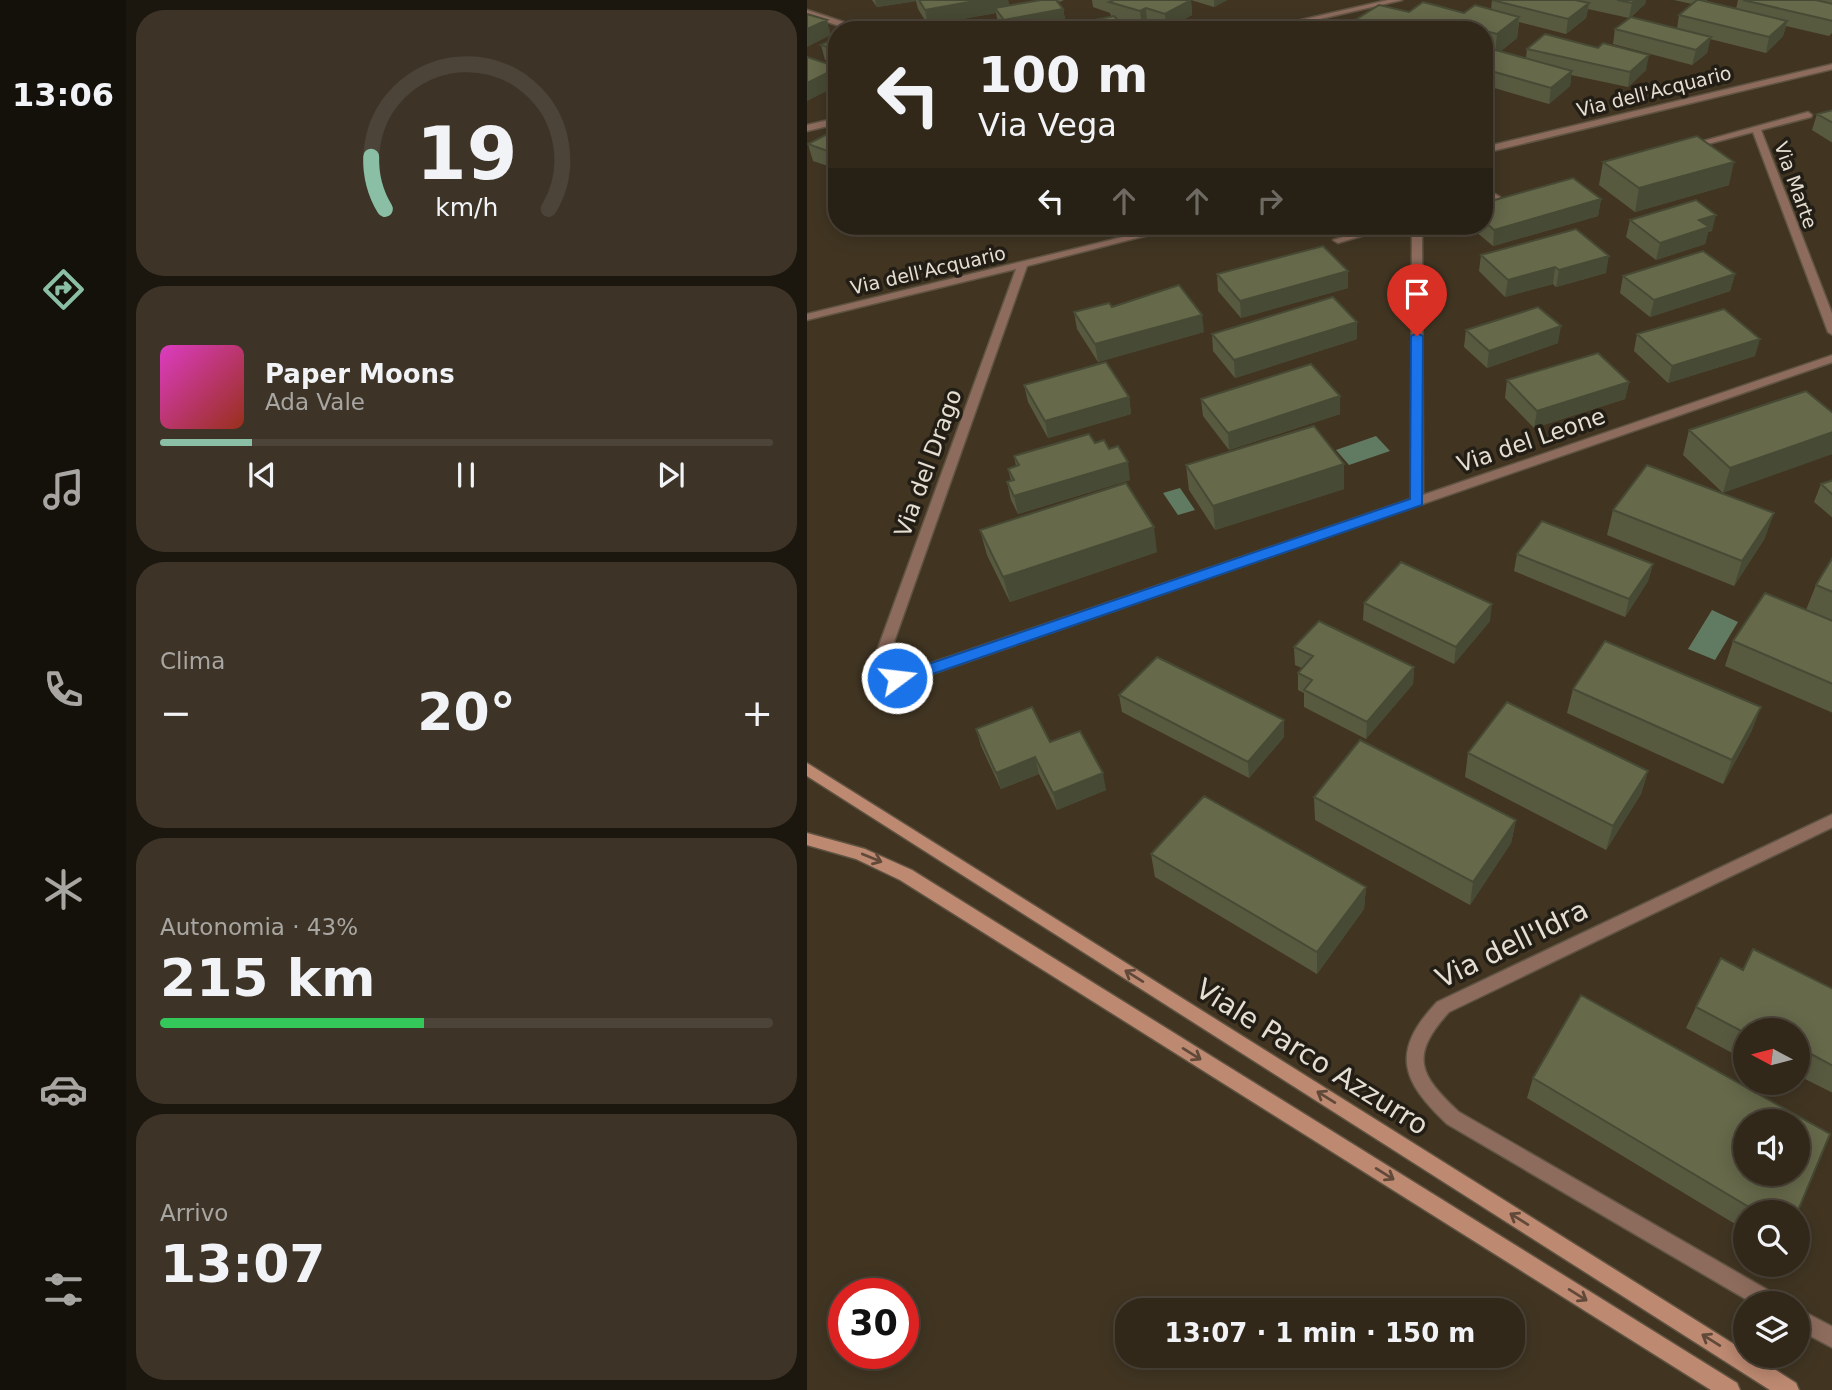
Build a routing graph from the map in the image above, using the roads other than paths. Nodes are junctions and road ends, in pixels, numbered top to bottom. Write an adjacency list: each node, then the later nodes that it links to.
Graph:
1 (1398, 0): 4 (street)
2 (807, 12): 3 (street)
3 (833, 21)
4 (1302, 21)
5 (1832, 66): 11 (street, Via dell'Acquario)
6 (1808, 115): 9 (street, Via Marte)
7 (828, 123): 8 (street)
8 (807, 128)
9 (1756, 128): 10 (street, Via Marte); 18 (street, Via Marte)
10 (1693, 145)
11 (1493, 148)
12 (1143, 235): 16 (street, Via dell'Acquario)
13 (1357, 235): 15 (street)
14 (1417, 235): 20 (street)
15 (1338, 240)
16 (1022, 265): 17 (street, Via dell'Acquario); 21 (street, Via del Drago)
17 (807, 317)
18 (1832, 332)
19 (1830, 362): 20 (street, Via del Leone)
20 (1417, 502): 21 (street, Via del Leone)
21 (886, 676)
22 (807, 769): 29 (street, Viale Parco Azzurro, one-way to 22)
23 (1832, 820): 25 (street, Via dell'Idra)
24 (807, 839): 28 (street, one-way to 28)
25 (1751, 1291)
26 (1810, 1325): 27 (street)
27 (1832, 1338)
28 (1730, 1390)
29 (1789, 1390)

